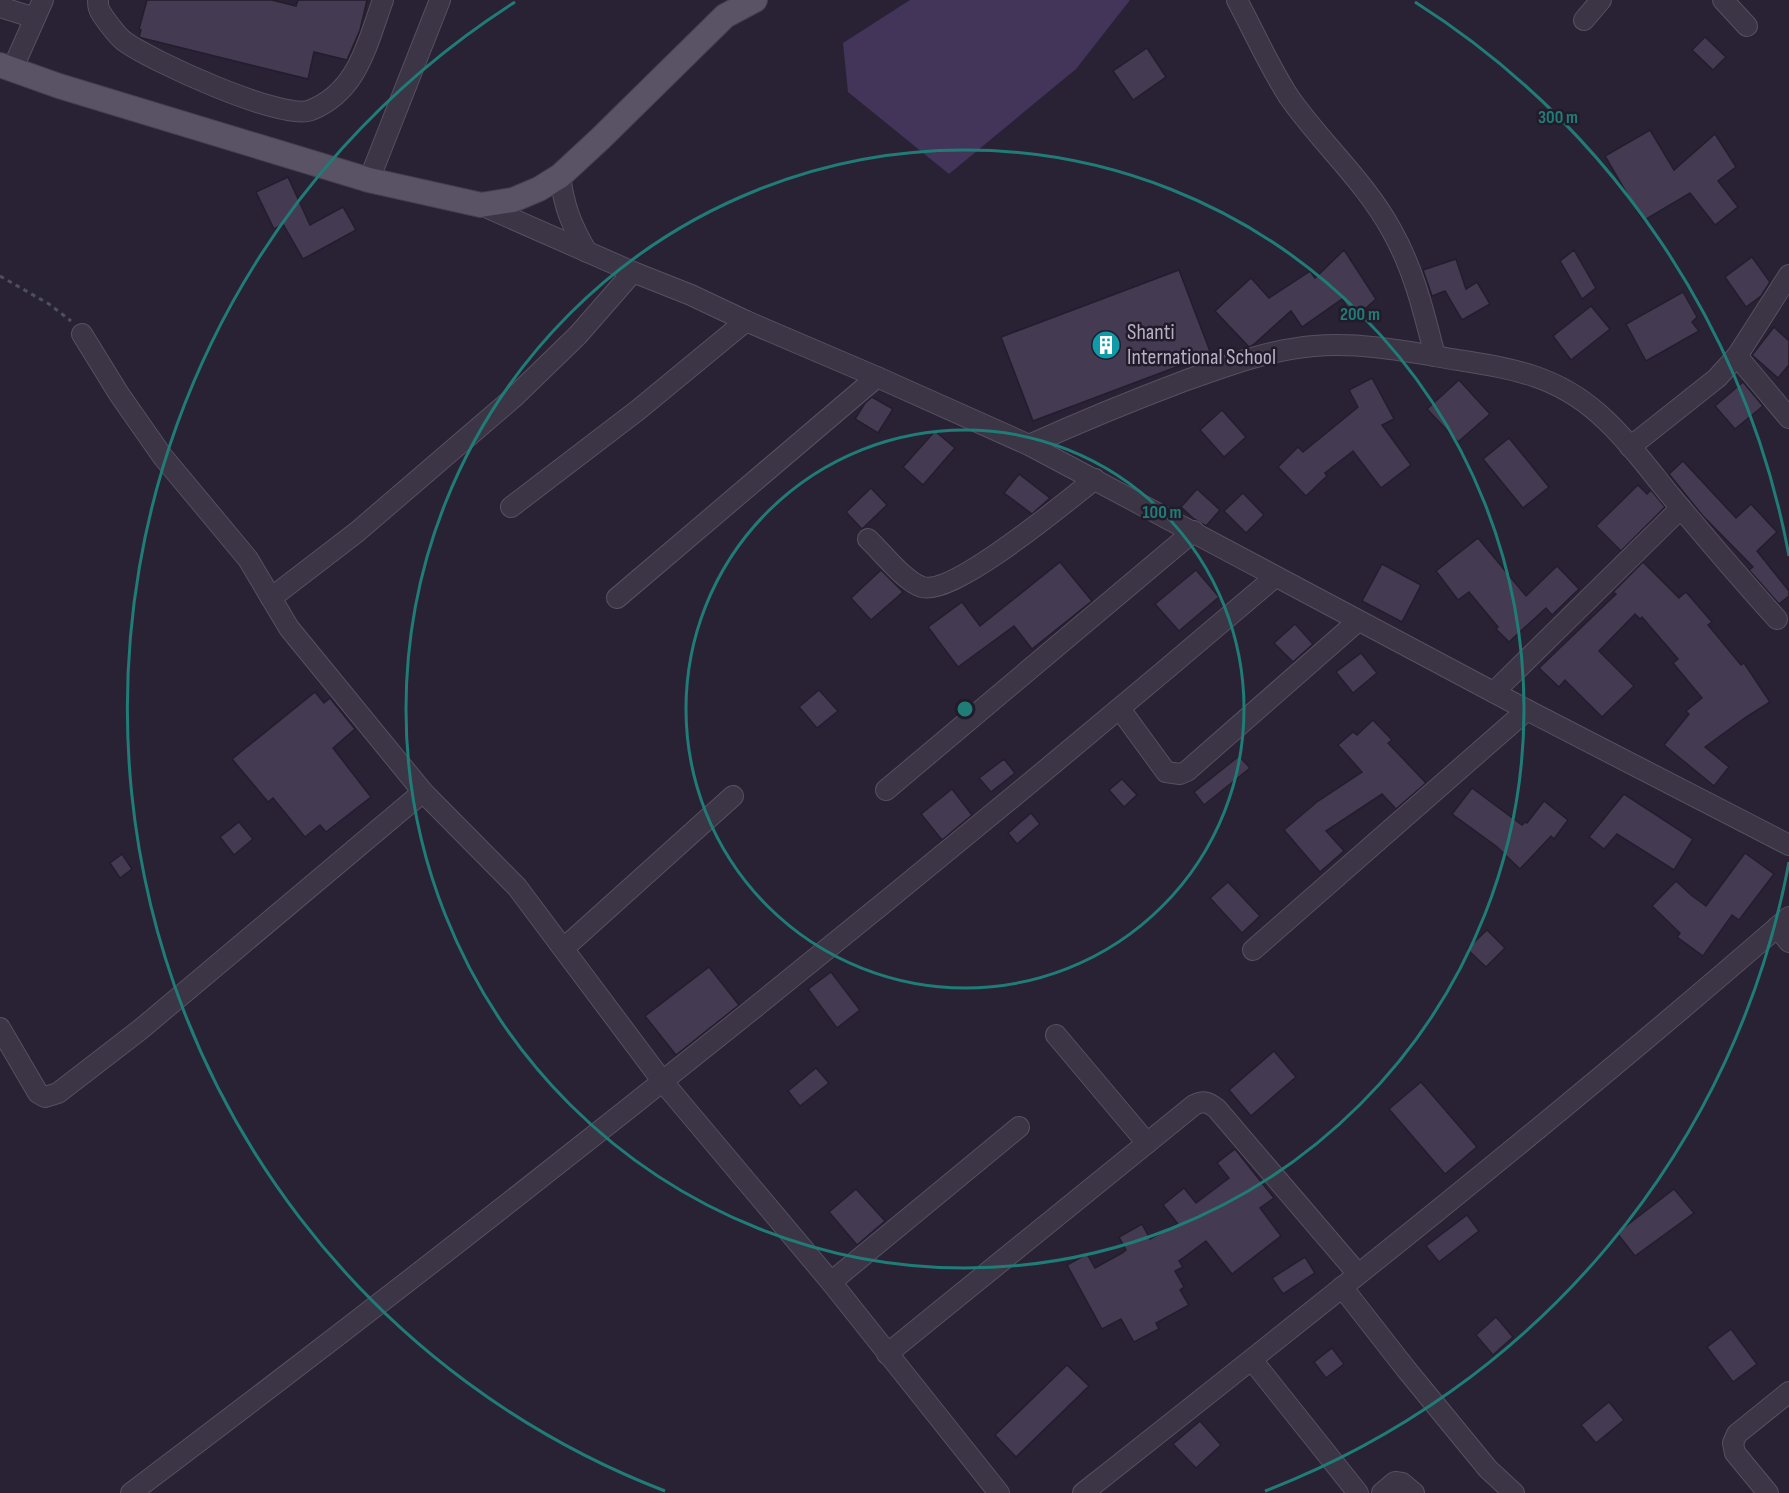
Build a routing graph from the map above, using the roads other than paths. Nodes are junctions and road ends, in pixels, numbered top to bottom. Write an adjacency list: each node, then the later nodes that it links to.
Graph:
1 (98, 0): 2 (street)
2 (383, 0)
3 (440, 0): 15 (street)
4 (755, 0): 9 (main road)
5 (1237, 0): 22 (street)
6 (1601, 0): 11 (street)
7 (1723, 0): 12 (street)
8 (0, 7): 10 (street)
9 (728, 8): 14 (main road)
10 (39, 9): 13 (street)
11 (1584, 20)
12 (1747, 26)
13 (6, 68): 15 (main road)
14 (560, 176): 16 (main road); 17 (street)
15 (369, 180): 16 (main road)
16 (481, 206): 17 (street)
17 (587, 252): 18 (street)
18 (633, 272): 20 (street); 34 (street)
19 (1789, 275): 23 (street)
20 (746, 321): 24 (street); 29 (street)
21 (82, 334): 34 (street)
22 (1435, 356): 26 (street); 27 (street)
23 (1737, 356): 25 (street); 27 (street)
24 (877, 377): 26 (street); 35 (street)
25 (1789, 418)
26 (1029, 445): 28 (street)
27 (1630, 447): 30 (street)
28 (1095, 479): 31 (street); 32 (street)
29 (511, 507)
30 (1681, 508): 36 (street); 38 (street)
31 (1194, 531): 33 (street); 41 (street)
32 (868, 539)
33 (1275, 577): 37 (street); 39 (street)
34 (271, 598): 42 (street)
35 (617, 598)
36 (1777, 619)
37 (1359, 621): 38 (street); 39 (street)
38 (1494, 692): 40 (street)
39 (1120, 709): 50 (street)
40 (1527, 710): 44 (street); 47 (street)
41 (886, 790)
42 (423, 792): 46 (street); 48 (street)
43 (733, 796): 46 (street)
44 (1789, 845)
45 (1785, 929): 53 (street)
46 (564, 948): 50 (street)
47 (1253, 950)
48 (0, 1028)
49 (1056, 1035): 52 (street)
50 (663, 1082): 54 (street); 59 (street)
51 (1019, 1127): 54 (street)
52 (1147, 1143): 53 (street); 56 (street)
53 (1358, 1274): 55 (street)
54 (831, 1282): 56 (street)
55 (1342, 1287): 57 (street); 65 (street)
56 (887, 1354): 60 (street)
57 (1252, 1360): 61 (street); 62 (street)
58 (1789, 1392): 66 (street)
59 (131, 1493)
60 (999, 1493)
61 (1083, 1493)
62 (1358, 1493)
63 (1382, 1493): 64 (street)
64 (1414, 1493)
65 (1514, 1493)
66 (1768, 1493)

